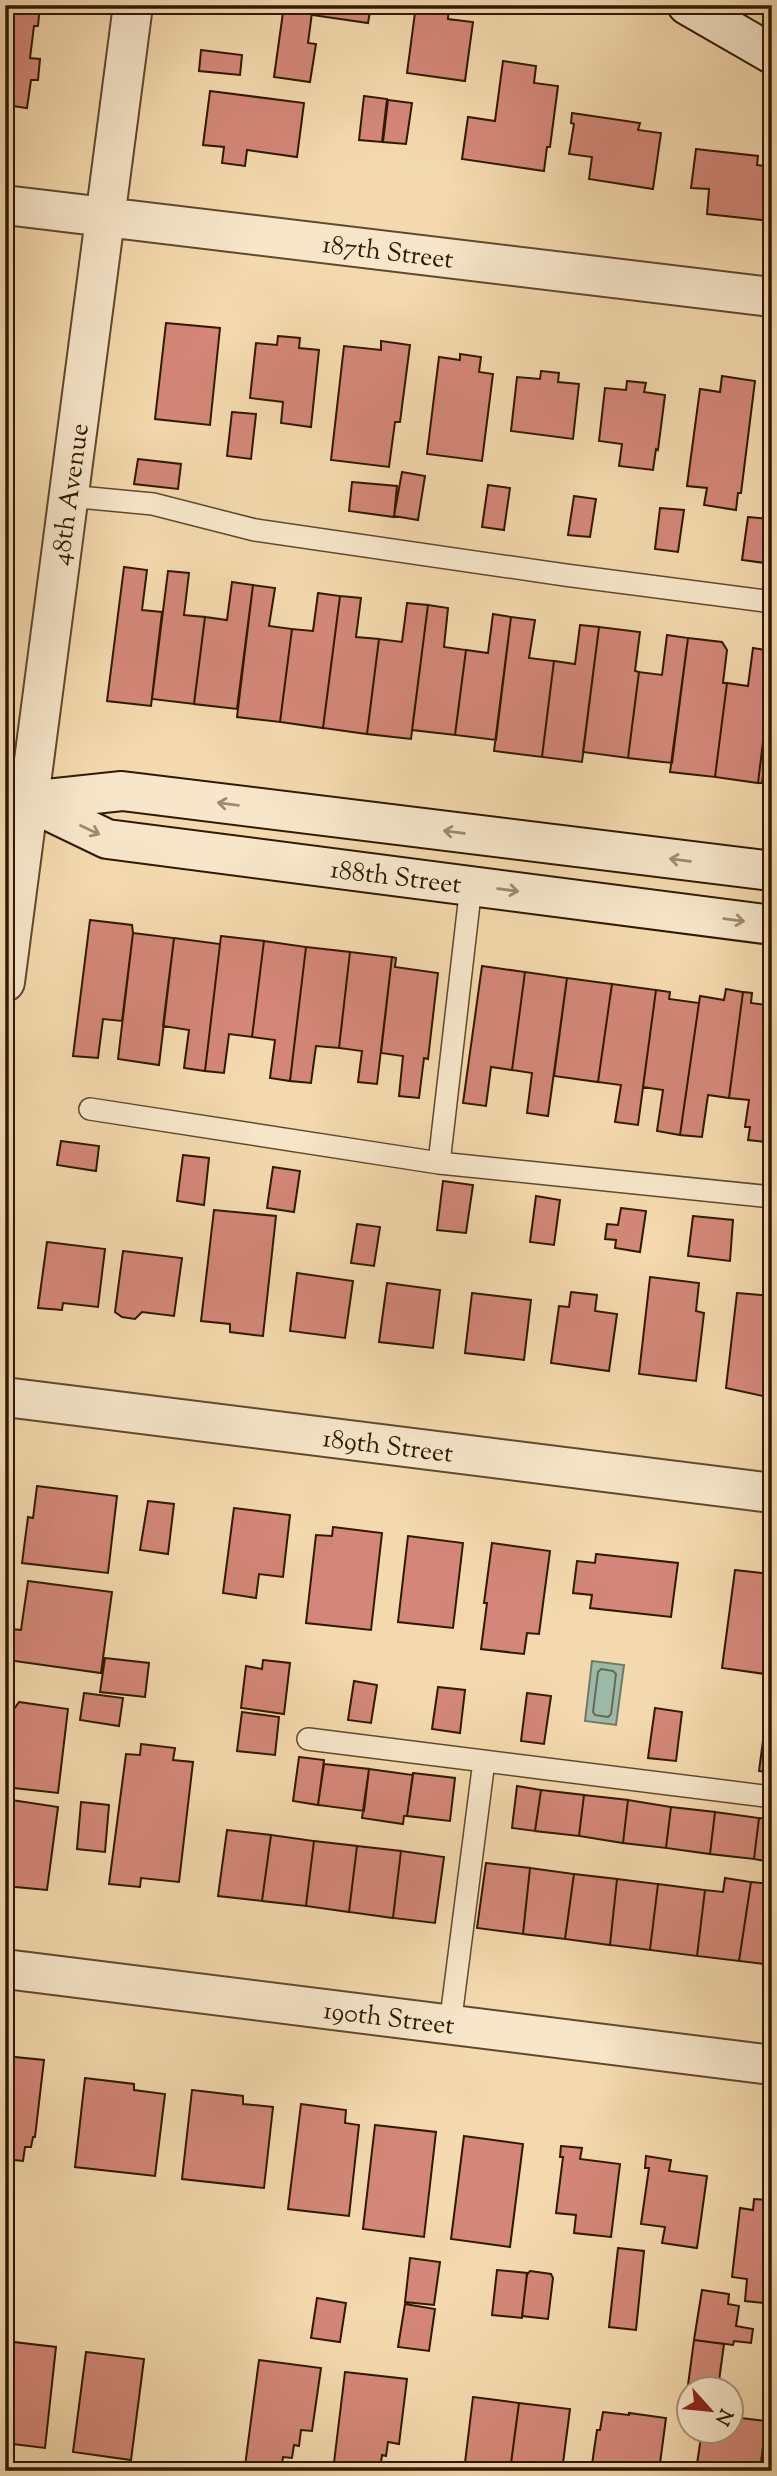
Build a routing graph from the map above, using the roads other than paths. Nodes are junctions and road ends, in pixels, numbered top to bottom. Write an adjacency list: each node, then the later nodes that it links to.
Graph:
1 (133, 5): 5 (street, 48th Avenue)
2 (687, 5): 3 (street)
3 (772, 54)
4 (5, 205): 5 (street, 187th Street)
5 (105, 217): 6 (street, 187th Street); 7 (street, 48th Avenue)
6 (772, 298)
7 (68, 496): 8 (lane); 9 (street, 48th Avenue)
8 (772, 602)
9 (17, 800): 10 (street, 188th Street, one-way to 9); 11 (street, 188th Street, one-way to 11); 13 (street, 48th Avenue)
10 (772, 871)
11 (471, 886): 12 (street, 188th Street, one-way to 12); 15 (lane)
12 (772, 925)
13 (5, 982)
14 (90, 1109): 15 (lane)
15 (439, 1163): 16 (lane)
16 (772, 1197)
17 (5, 1396): 18 (street, 189th Street)
18 (772, 1493)
19 (308, 1739): 20 (lane)
20 (484, 1761): 21 (lane); 23 (lane)
21 (772, 1797)
22 (5, 1969): 23 (street, 190th Street)
23 (450, 2025): 24 (street, 190th Street)
24 (772, 2065)

